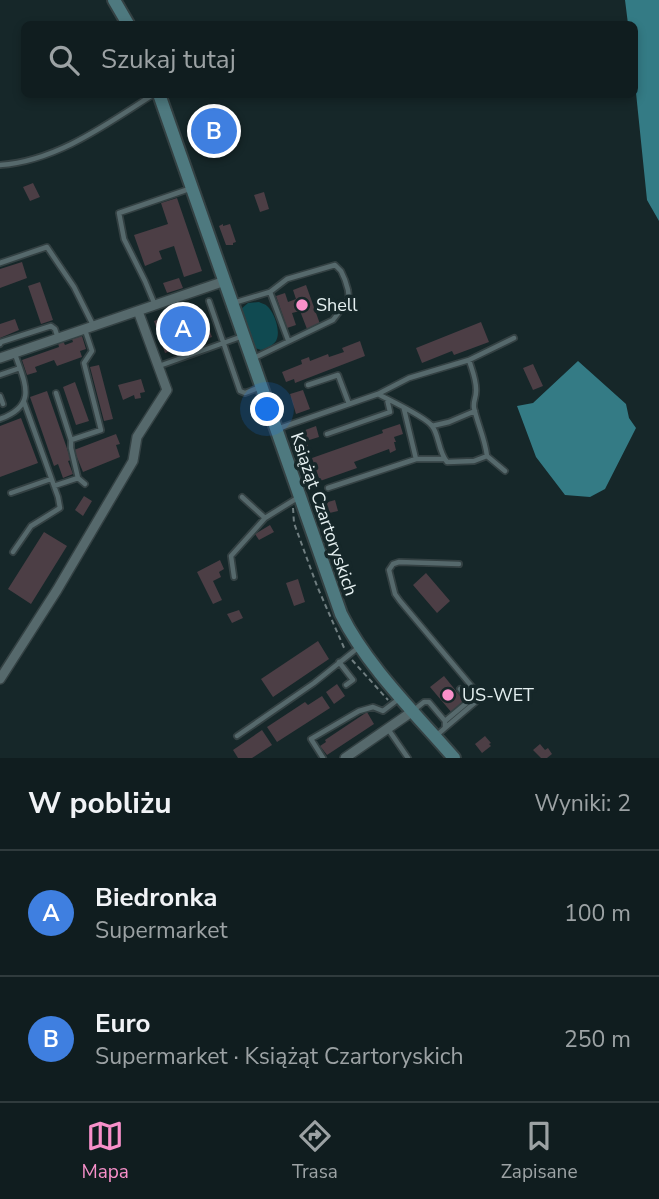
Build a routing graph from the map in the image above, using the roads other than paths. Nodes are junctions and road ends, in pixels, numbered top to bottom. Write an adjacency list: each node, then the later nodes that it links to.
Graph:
1 (114, 0): 2 (main road)
2 (126, 21)
3 (148, 98): 5 (lane)
4 (160, 98): 6 (main road, Książąt Czartoryskich)
5 (0, 165)
6 (192, 188): 8 (main road, Książąt Czartoryskich); 12 (lane)
7 (0, 262): 14 (lane)
8 (225, 281): 11 (main road, Książąt Czartoryskich); 12 (street)
9 (270, 292): 11 (lane); 18 (lane); 18 (lane)
10 (209, 301): 20 (lane)
11 (233, 303): 15 (main road, Książąt Czartoryskich)
12 (155, 305): 13 (street)
13 (138, 311): 14 (street); 25 (street)
14 (89, 328): 16 (street); 43 (lane)
15 (244, 336): 20 (lane); 23 (main road, Książąt Czartoryskich)
16 (58, 338): 19 (lane); 21 (street)
17 (514, 338): 24 (lane)
18 (288, 340): 23 (lane)
19 (0, 344)
20 (224, 344): 25 (lane); 29 (lane)
21 (15, 353): 22 (street); 26 (lane)
22 (1, 355)
23 (251, 359): 29 (main road, Książąt Czartoryskich)
24 (469, 360): 31 (lane); 38 (lane)
25 (158, 366): 62 (street)
26 (20, 368): 27 (lane); 34 (lane)
27 (0, 375)
28 (308, 385): 36 (lane)
29 (261, 387): 41 (main road, Książąt Czartoryskich)
30 (56, 393): 43 (lane)
31 (378, 394): 33 (lane); 36 (lane)
32 (0, 396): 35 (lane)
33 (387, 398): 37 (lane); 42 (lane)
34 (24, 402): 39 (lane); 49 (lane)
35 (3, 404)
36 (349, 404): 41 (lane)
37 (404, 408): 40 (lane); 46 (lane)
38 (475, 411): 40 (lane); 44 (lane)
39 (0, 418)
40 (432, 426): 45 (lane)
41 (276, 429): 54 (main road, Książąt Czartoryskich)
42 (327, 434)
43 (71, 440): 48 (lane)
44 (486, 456): 45 (lane); 47 (lane)
45 (444, 458): 46 (lane)
46 (416, 459): 52 (lane)
47 (505, 471)
48 (78, 478): 50 (lane); 51 (lane)
49 (51, 479): 51 (lane); 53 (lane)
50 (85, 484)
51 (54, 486): 57 (lane)
52 (328, 488)
53 (11, 492)
54 (299, 496): 56 (lane); 60 (main road, Książąt Czartoryskich)
55 (242, 497): 56 (lane)
56 (265, 518): 59 (lane)
57 (13, 552)
58 (459, 564): 69 (lane)
59 (234, 577)
60 (360, 646): 61 (lane); 65 (main road, Książąt Czartoryskich)
61 (339, 662): 63 (lane); 70 (lane)
62 (0, 679)
63 (346, 685)
64 (460, 689): 67 (lane)
65 (401, 697): 66 (main road, Książąt Czartoryskich); 71 (lane)
66 (413, 711): 67 (lane); 68 (street); 69 (main road, Książąt Czartoryskich)
67 (445, 721): 69 (lane)
68 (388, 728): 72 (street); 73 (lane)
69 (440, 732): 74 (main road, Książąt Czartoryskich)
70 (237, 736)
71 (323, 758)
72 (345, 758)
73 (408, 758)
74 (453, 758)

